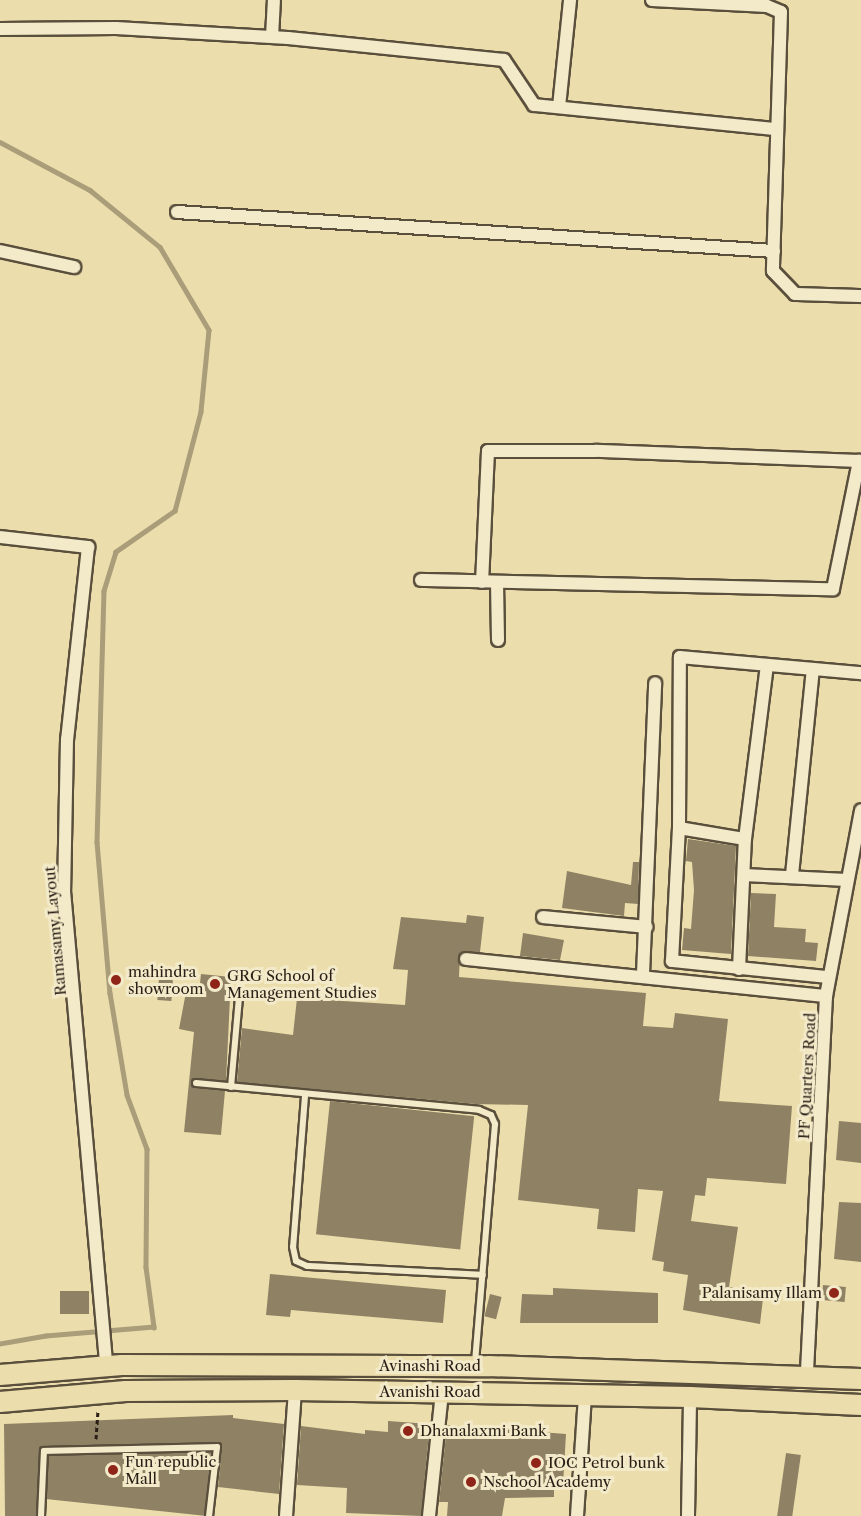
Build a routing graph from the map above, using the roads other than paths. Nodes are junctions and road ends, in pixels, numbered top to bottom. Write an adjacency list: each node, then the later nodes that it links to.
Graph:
1 (274, 0): 5 (street)
2 (570, 0): 6 (street)
3 (652, 0): 7 (street)
4 (0, 29): 5 (street)
5 (272, 37): 6 (street)
6 (559, 107): 7 (street)
7 (777, 129): 10 (street)
8 (177, 212): 10 (street)
9 (0, 251): 11 (street)
10 (774, 251): 12 (street)
11 (74, 267)
12 (861, 296)
13 (861, 447): 14 (street)
14 (860, 461): 17 (street); 18 (street)
15 (0, 537): 42 (street, Ramasamy Layout)
16 (421, 580): 17 (street)
17 (482, 582): 18 (street)
18 (497, 582): 19 (street)
19 (498, 640)
20 (767, 665): 21 (street); 25 (street); 26 (street)
21 (813, 669): 22 (street); 28 (street)
22 (861, 673)
23 (656, 683): 31 (street)
24 (861, 810): 29 (street)
25 (679, 828): 26 (street); 33 (street)
26 (745, 839): 27 (street)
27 (744, 875): 28 (street); 33 (street)
28 (792, 875): 29 (street)
29 (847, 880): 35 (street)
30 (543, 917): 31 (street)
31 (647, 927): 34 (street)
32 (465, 959): 34 (street, PF Quarters Road)
33 (739, 969): 35 (street)
34 (643, 974): 36 (street, PF Quarters Road)
35 (827, 977): 36 (street)
36 (826, 996): 45 (street, PF Quarters Road)
37 (239, 997): 39 (lane)
38 (196, 1083): 39 (lane)
39 (231, 1086): 40 (lane)
40 (304, 1096): 41 (lane); 41 (lane)
41 (483, 1275): 43 (lane)
42 (106, 1366): 43 (main road, Avinashi Road); 44 (main road, Avinashi Road)
43 (475, 1366): 45 (main road, Avinashi Road)
44 (0, 1376)
45 (807, 1376): 46 (main road, Avinashi Road)
46 (861, 1379)
47 (295, 1390): 48 (main road, Avanishi Road); 51 (main road, Avanishi Road); 55 (street)
48 (442, 1393): 49 (main road, Avanishi Road); 56 (street)
49 (585, 1395): 50 (main road, Avanishi Road); 57 (street)
50 (690, 1397): 52 (main road, Avanishi Road); 58 (street)
51 (0, 1402)
52 (861, 1405)
53 (41, 1516): 54 (lane)
54 (209, 1516)
55 (286, 1516)
56 (429, 1516)
57 (578, 1516)
58 (688, 1516)

